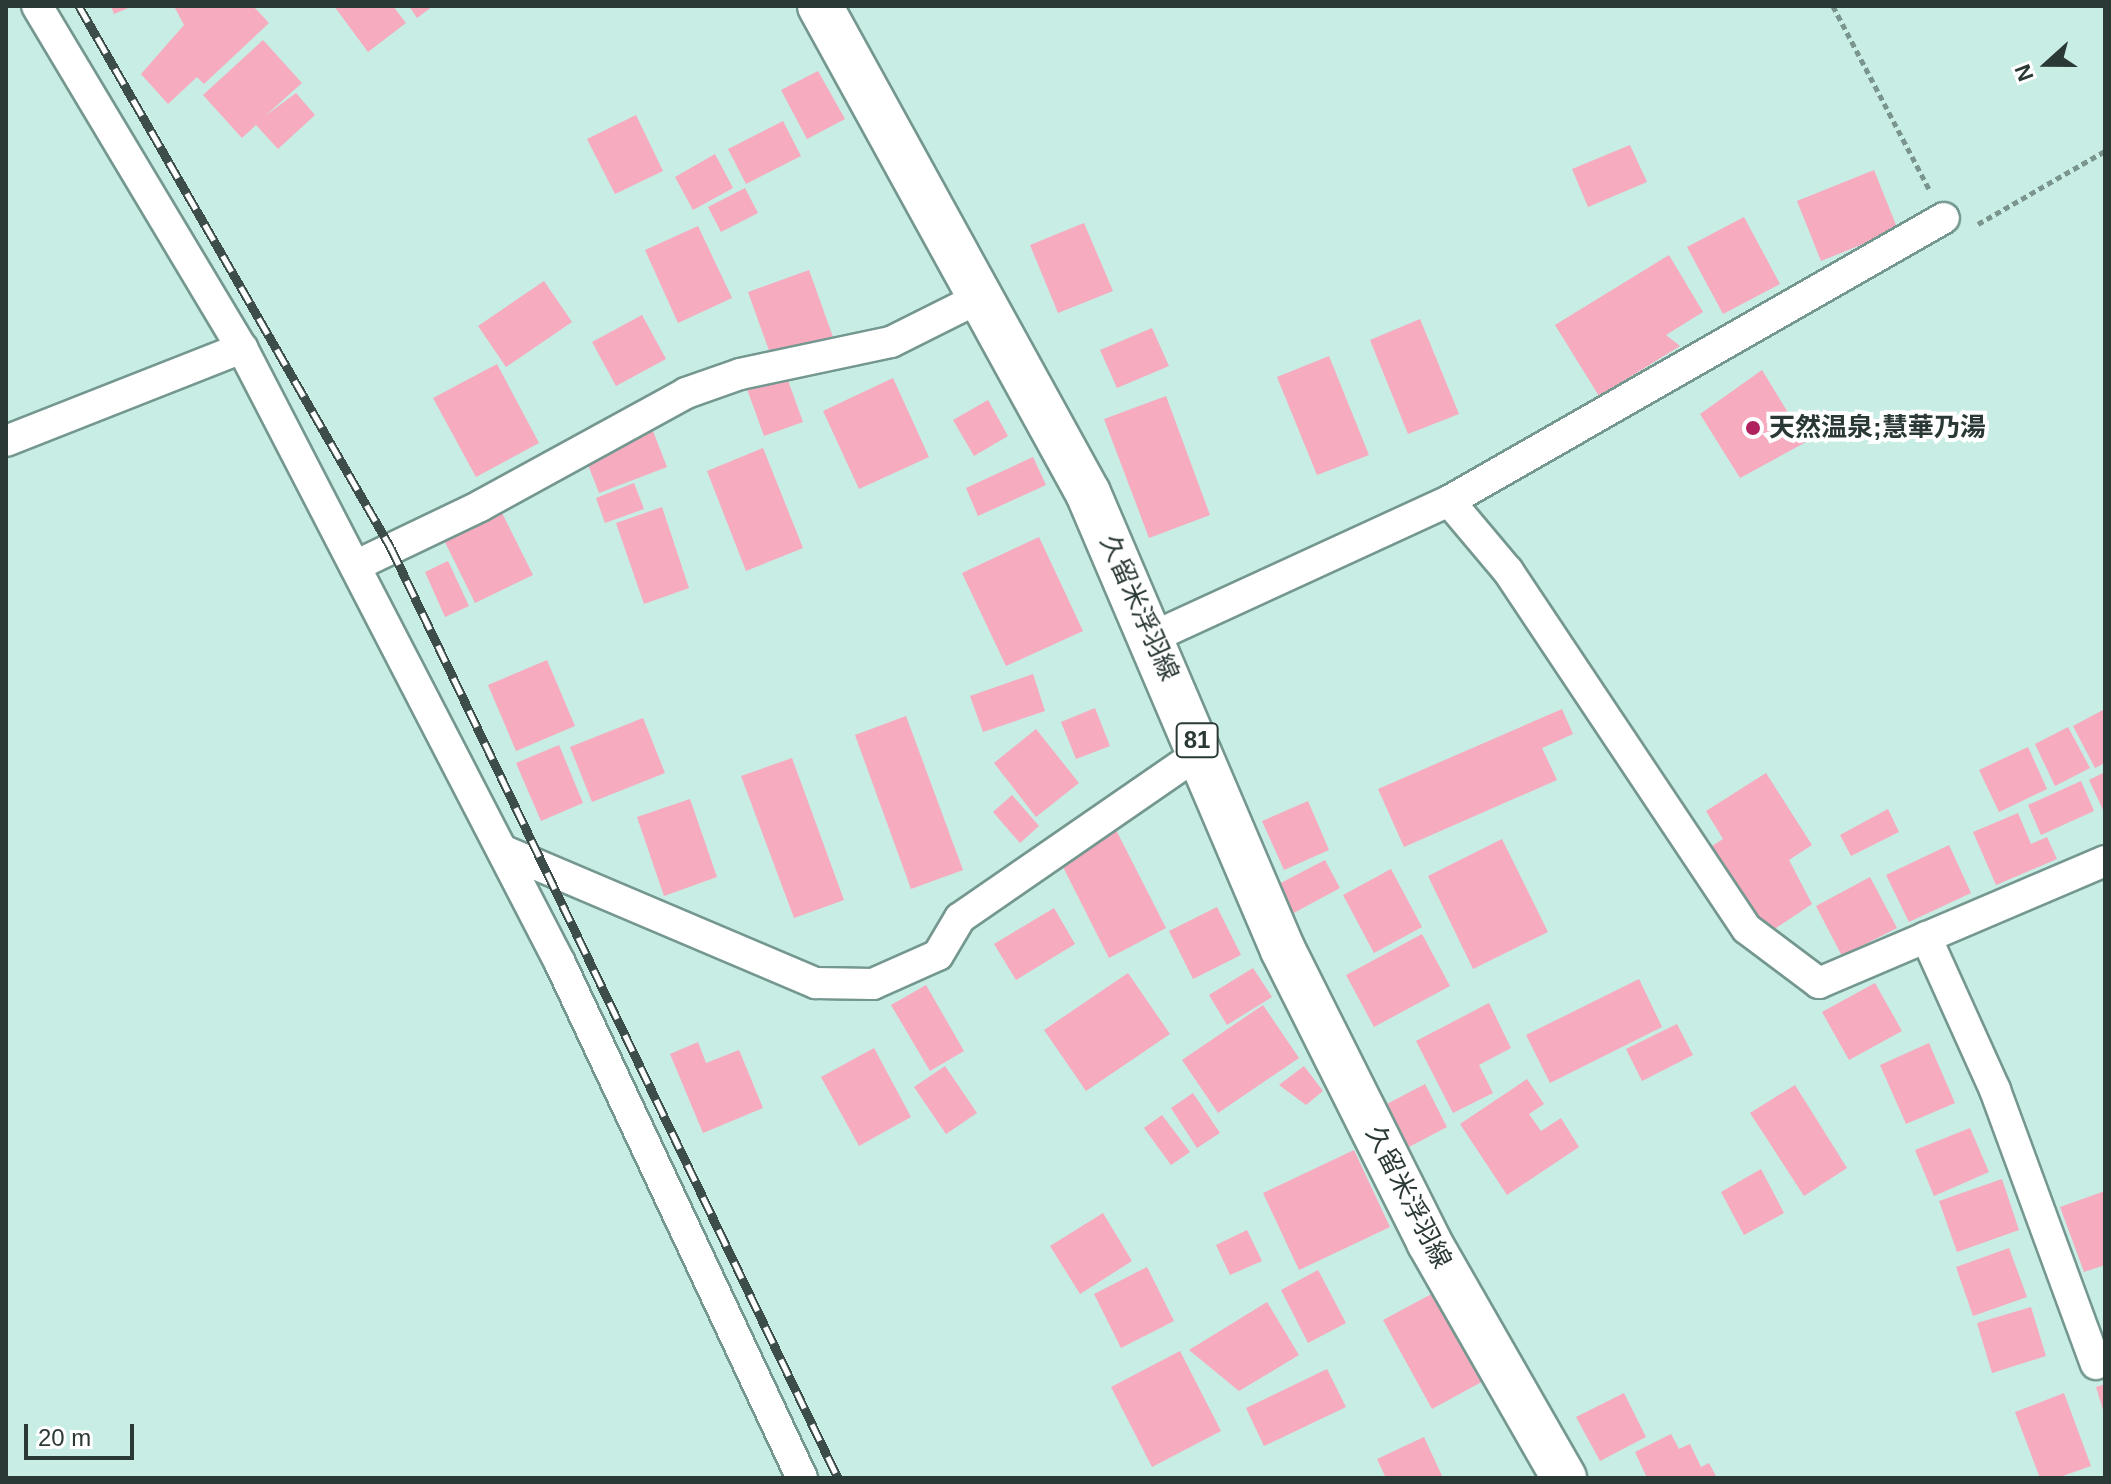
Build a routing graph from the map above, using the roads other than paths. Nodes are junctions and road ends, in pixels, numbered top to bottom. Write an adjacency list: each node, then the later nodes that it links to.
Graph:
1 (37, 6): 5 (street)
2 (820, 6): 4 (main road, 久留米浮羽線 / 81)
3 (1944, 218): 7 (street)
4 (983, 296): 8 (street); 9 (main road, 久留米浮羽線 / 81)
5 (242, 348): 6 (street); 8 (street)
6 (6, 441)
7 (1449, 501): 9 (street); 13 (street)
8 (355, 566): 11 (street)
9 (1153, 637): 10 (main road, 久留米浮羽線 / 81)
10 (1202, 751): 11 (street); 16 (main road, 久留米浮羽線 / 81)
11 (502, 850): 15 (street)
12 (2105, 861): 13 (street)
13 (1926, 937): 14 (street)
14 (2096, 1364)
15 (802, 1478)
16 (1564, 1478)

